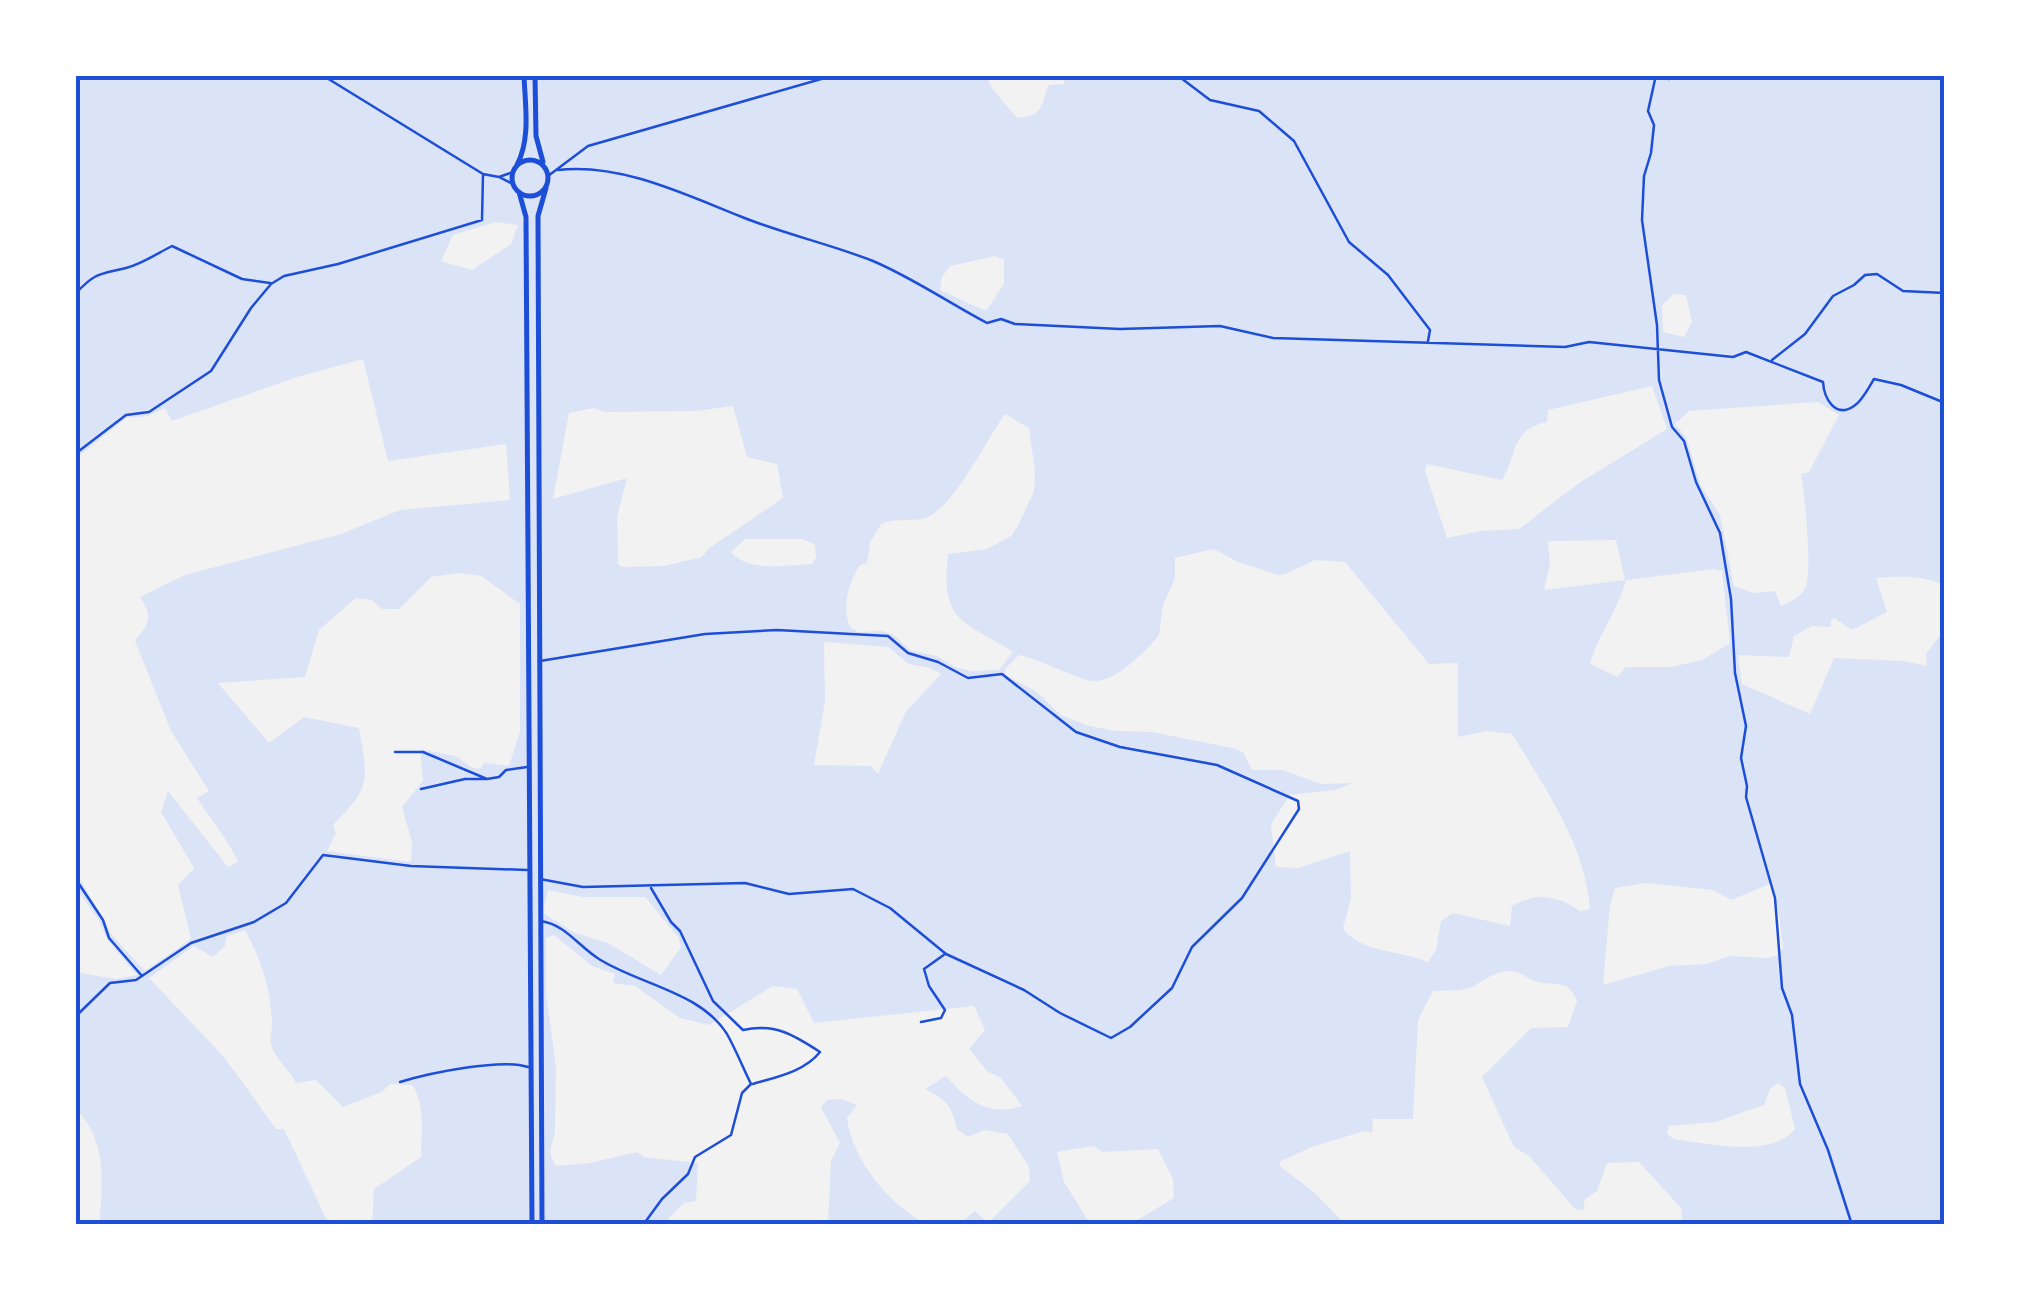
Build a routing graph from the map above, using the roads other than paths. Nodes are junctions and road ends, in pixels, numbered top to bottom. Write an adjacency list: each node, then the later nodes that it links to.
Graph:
1 (322, 75): 11 (street)
2 (524, 75): 8 (highway)
3 (535, 75): 10 (highway)
4 (834, 75): 9 (street)
5 (1178, 75): 19 (street)
6 (1656, 75): 7 (street); 20 (street)
7 (1681, 75)
8 (514, 169): 10 (highway); 12 (street); 13 (highway)
9 (558, 170): 10 (street); 19 (street)
10 (547, 173): 14 (highway)
11 (483, 174): 12 (street); 16 (street)
12 (498, 177): 13 (street)
13 (513, 184): 15 (highway)
14 (546, 188): 15 (highway); 24 (highway)
15 (519, 192): 26 (highway)
16 (271, 284): 18 (street); 23 (street)
17 (1945, 293): 21 (street)
18 (75, 294)
19 (1428, 342): 20 (street)
20 (1656, 347): 21 (street); 44 (street)
21 (1772, 360): 22 (street)
22 (1945, 403)
23 (75, 454)
24 (539, 662): 31 (highway); 34 (street)
25 (395, 752): 27 (street)
26 (528, 767): 27 (street); 29 (highway)
27 (487, 779): 28 (street)
28 (421, 789)
29 (529, 870): 35 (street); 38 (highway)
30 (75, 878): 35 (street)
31 (539, 880): 32 (street); 33 (highway)
32 (650, 887): 34 (street); 40 (street)
33 (539, 921): 40 (street); 42 (highway)
34 (946, 954): 37 (street)
35 (143, 977): 36 (street)
36 (75, 1017)
37 (922, 1022)
38 (530, 1068): 39 (street); 41 (highway)
39 (400, 1082)
40 (752, 1084): 43 (street)
41 (532, 1225)
42 (542, 1225)
43 (644, 1225)
44 (1852, 1225)

